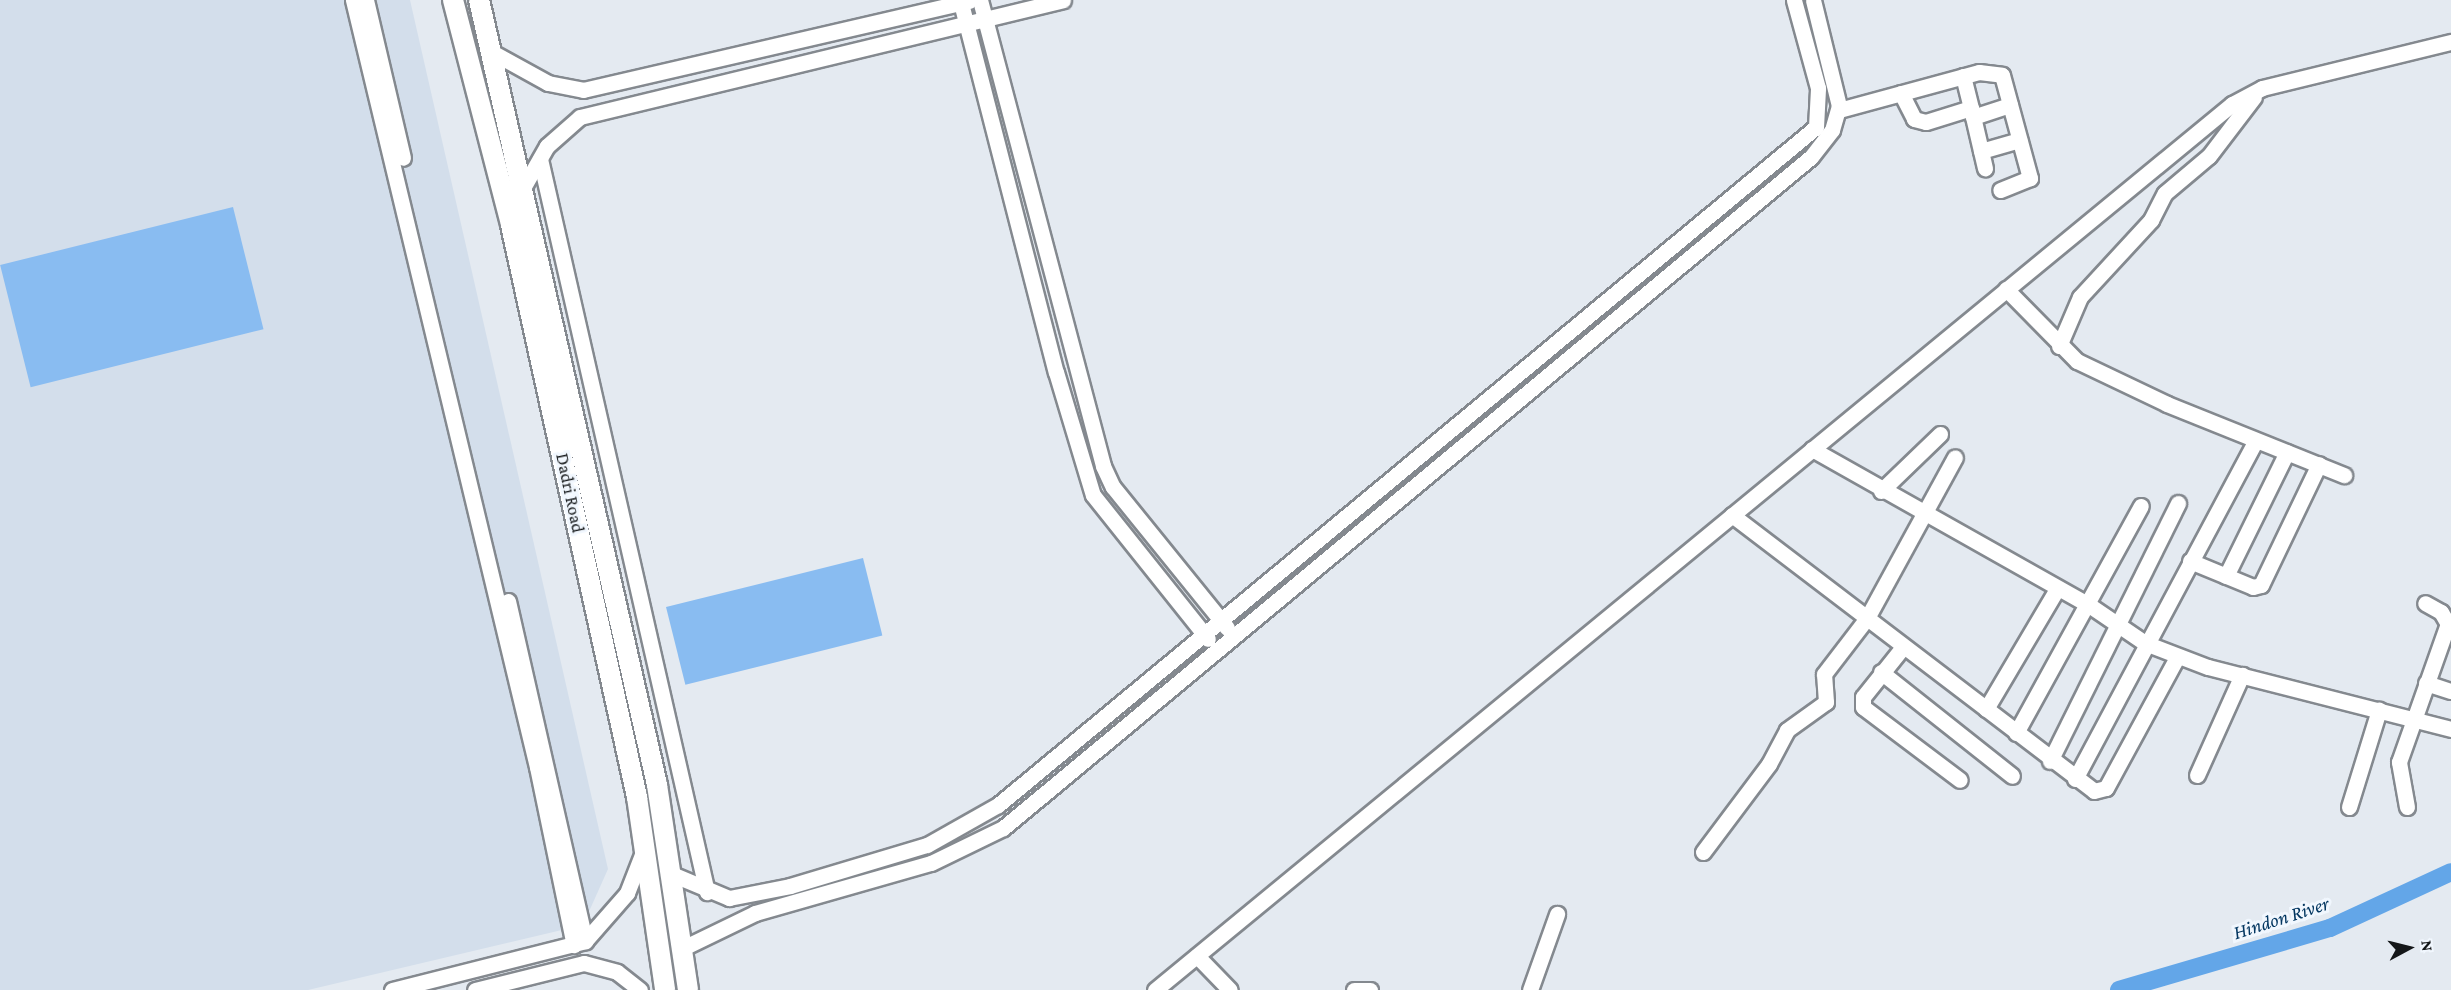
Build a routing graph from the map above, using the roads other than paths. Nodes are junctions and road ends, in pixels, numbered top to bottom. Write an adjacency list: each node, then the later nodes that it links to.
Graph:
1 (353, 0): 79 (street)
2 (366, 0): 79 (street)
3 (453, 0): 74 (main road, Dadri Road)
4 (479, 0): 13 (main road, Dadri Road)
5 (980, 0): 10 (street)
6 (1063, 0): 10 (street)
7 (1794, 0): 22 (street)
8 (1813, 0): 21 (street)
9 (967, 1): 11 (street); 14 (street)
10 (984, 19): 11 (street); 49 (street)
11 (966, 23): 15 (street); 51 (street)
12 (2451, 42): 17 (street)
13 (490, 51): 14 (street); 27 (main road, Dadri Road)
14 (751, 53): 15 (street)
15 (756, 75): 25 (street)
16 (1963, 76): 18 (street); 19 (street); 20 (street)
17 (2262, 88): 29 (street); 30 (street)
18 (1901, 93): 20 (street); 21 (street)
19 (2010, 105): 20 (street); 23 (street)
20 (1972, 112): 24 (street)
21 (1838, 115): 22 (street); 52 (street)
22 (1819, 117): 49 (street)
23 (2019, 140): 24 (street); 28 (street)
24 (1981, 151): 26 (street)
25 (540, 159): 27 (street); 77 (street)
26 (1986, 168)
27 (524, 188): 76 (main road, Dadri Road)
28 (2000, 190)
29 (2006, 289): 30 (street); 33 (street)
30 (2060, 346): 32 (street)
31 (1940, 434): 38 (street)
32 (2256, 440): 34 (street); 43 (street)
33 (1812, 449): 38 (street); 41 (street)
34 (2287, 452): 36 (street); 44 (street)
35 (1955, 458): 42 (street)
36 (2319, 464): 37 (street); 44 (street)
37 (2344, 475)
38 (1881, 491): 42 (street)
39 (2178, 503): 50 (street)
40 (2141, 506): 47 (street)
41 (1732, 515): 48 (street); 81 (street)
42 (1925, 517): 45 (street); 48 (street)
43 (2190, 561): 44 (street); 53 (street)
44 (2226, 576)
45 (2057, 588): 47 (street); 62 (street)
46 (2425, 603): 56 (street)
47 (2089, 605): 50 (street); 66 (street)
48 (1867, 618): 54 (street); 75 (street)
49 (1220, 620): 51 (street); 52 (street)
50 (2119, 624): 53 (street); 67 (street)
51 (1203, 633): 55 (street); 77 (street)
52 (1232, 635): 55 (street)
53 (2145, 643): 57 (street); 70 (street)
54 (1903, 647): 58 (street); 62 (street)
55 (1216, 649): 80 (street)
56 (2444, 651): 60 (street)
57 (2177, 657): 59 (street); 70 (street)
58 (1881, 672): 69 (street); 71 (street)
59 (2242, 675): 63 (street); 68 (street)
60 (2426, 683): 61 (street); 64 (street)
61 (2451, 691)
62 (1986, 709): 66 (street)
63 (2379, 710): 64 (street); 72 (street)
64 (2416, 716): 65 (street); 73 (street)
65 (2451, 729)
66 (2016, 733): 67 (street)
67 (2050, 761): 70 (street)
68 (2197, 775)
69 (2012, 776)
70 (2075, 779)
71 (1960, 780)
72 (2349, 807)
73 (2407, 807)
74 (645, 837): 79 (street); 87 (main road, Dadri Road)
75 (1703, 852)
76 (674, 875): 77 (street); 80 (main road, Dadri Road)
77 (707, 892)
78 (1557, 914): 93 (street)
79 (579, 943): 82 (street)
80 (685, 947): 88 (main road, Dadri Road)
81 (1197, 956): 89 (street); 90 (street)
82 (514, 962): 83 (street); 84 (street)
83 (518, 979): 85 (street); 86 (street)
84 (392, 990)
85 (475, 990)
86 (640, 990)
87 (665, 990)
88 (688, 990)
89 (1155, 990)
90 (1230, 990)
91 (1354, 990): 92 (street)
92 (1370, 990)
93 (1530, 990)

